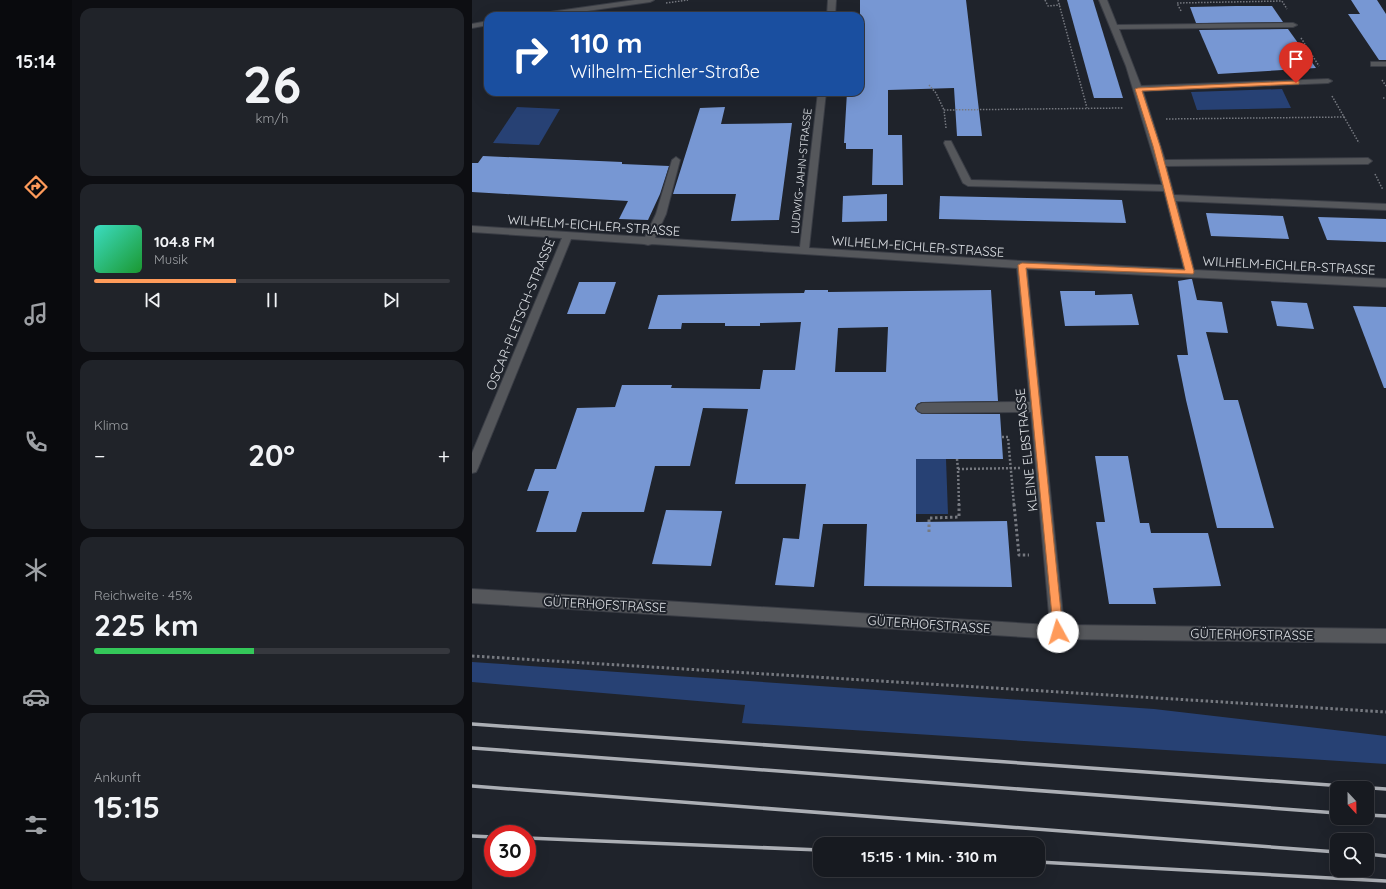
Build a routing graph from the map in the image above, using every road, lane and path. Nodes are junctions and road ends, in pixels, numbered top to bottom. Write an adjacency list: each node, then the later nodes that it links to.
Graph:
1 (650, 0): 7 (street)
2 (832, 0): 8 (street)
3 (1045, 0): 6 (path)
4 (1058, 0): 6 (path)
5 (1103, 0): 13 (street)
6 (1060, 5): 22 (path)
7 (564, 12)
8 (830, 12)
9 (484, 24): 11 (street)
10 (1293, 25): 12 (street); 12 (path); 16 (path)
11 (472, 26)
12 (1188, 26): 13 (street)
13 (1116, 28): 18 (street)
14 (1374, 64): 15 (street)
15 (1386, 64)
16 (1328, 81): 18 (street); 25 (path)
17 (929, 85): 24 (path)
18 (1138, 89): 23 (street)
19 (822, 96): 38 (street, LUDWIG-JAHN-STRASSE)
20 (1383, 98): 21 (path)
21 (1386, 98)
22 (1087, 108): 23 (path); 24 (path)
23 (1144, 108): 26 (street)
24 (944, 110): 27 (path)
25 (1345, 117): 26 (path); 29 (path)
26 (1148, 119): 30 (street)
27 (948, 142): 31 (street)
28 (676, 160): 37 (street)
29 (1368, 161): 30 (street); 32 (path)
30 (1161, 163): 31 (street)
31 (1167, 188): 33 (street)
32 (1386, 195)
33 (1170, 198): 34 (street); 40 (street)
34 (1386, 207)
35 (472, 229): 36 (street, WILHELM-EICHLER-STRASSE)
36 (567, 236): 37 (street, WILHELM-EICHLER-STRASSE); 46 (street, OSCAR-PLETSCH-STRASSE)
37 (648, 242): 38 (street, WILHELM-EICHLER-STRASSE)
38 (804, 252): 39 (street, WILHELM-EICHLER-STRASSE)
39 (1022, 265): 40 (street, WILHELM-EICHLER-STRASSE); 42 (street, KLEINE ELBSTRASSE)
40 (1190, 272): 41 (street, WILHELM-EICHLER-STRASSE)
41 (1386, 283)
42 (1036, 407): 43 (street); 51 (street, KLEINE ELBSTRASSE)
43 (922, 408)
44 (1002, 437): 47 (path)
45 (958, 459): 49 (path)
46 (472, 468)
47 (1011, 468): 48 (path); 49 (path); 51 (path)
48 (1022, 468)
49 (958, 469): 50 (path)
50 (929, 532)
51 (1050, 555): 53 (street, KLEINE ELBSTRASSE)
52 (472, 596): 53 (street, GÜTERHOFSTRASSE)
53 (1058, 632): 54 (street, GÜTERHOFSTRASSE)
54 (1386, 636)
55 (472, 656): 56 (path)
56 (1386, 712)

